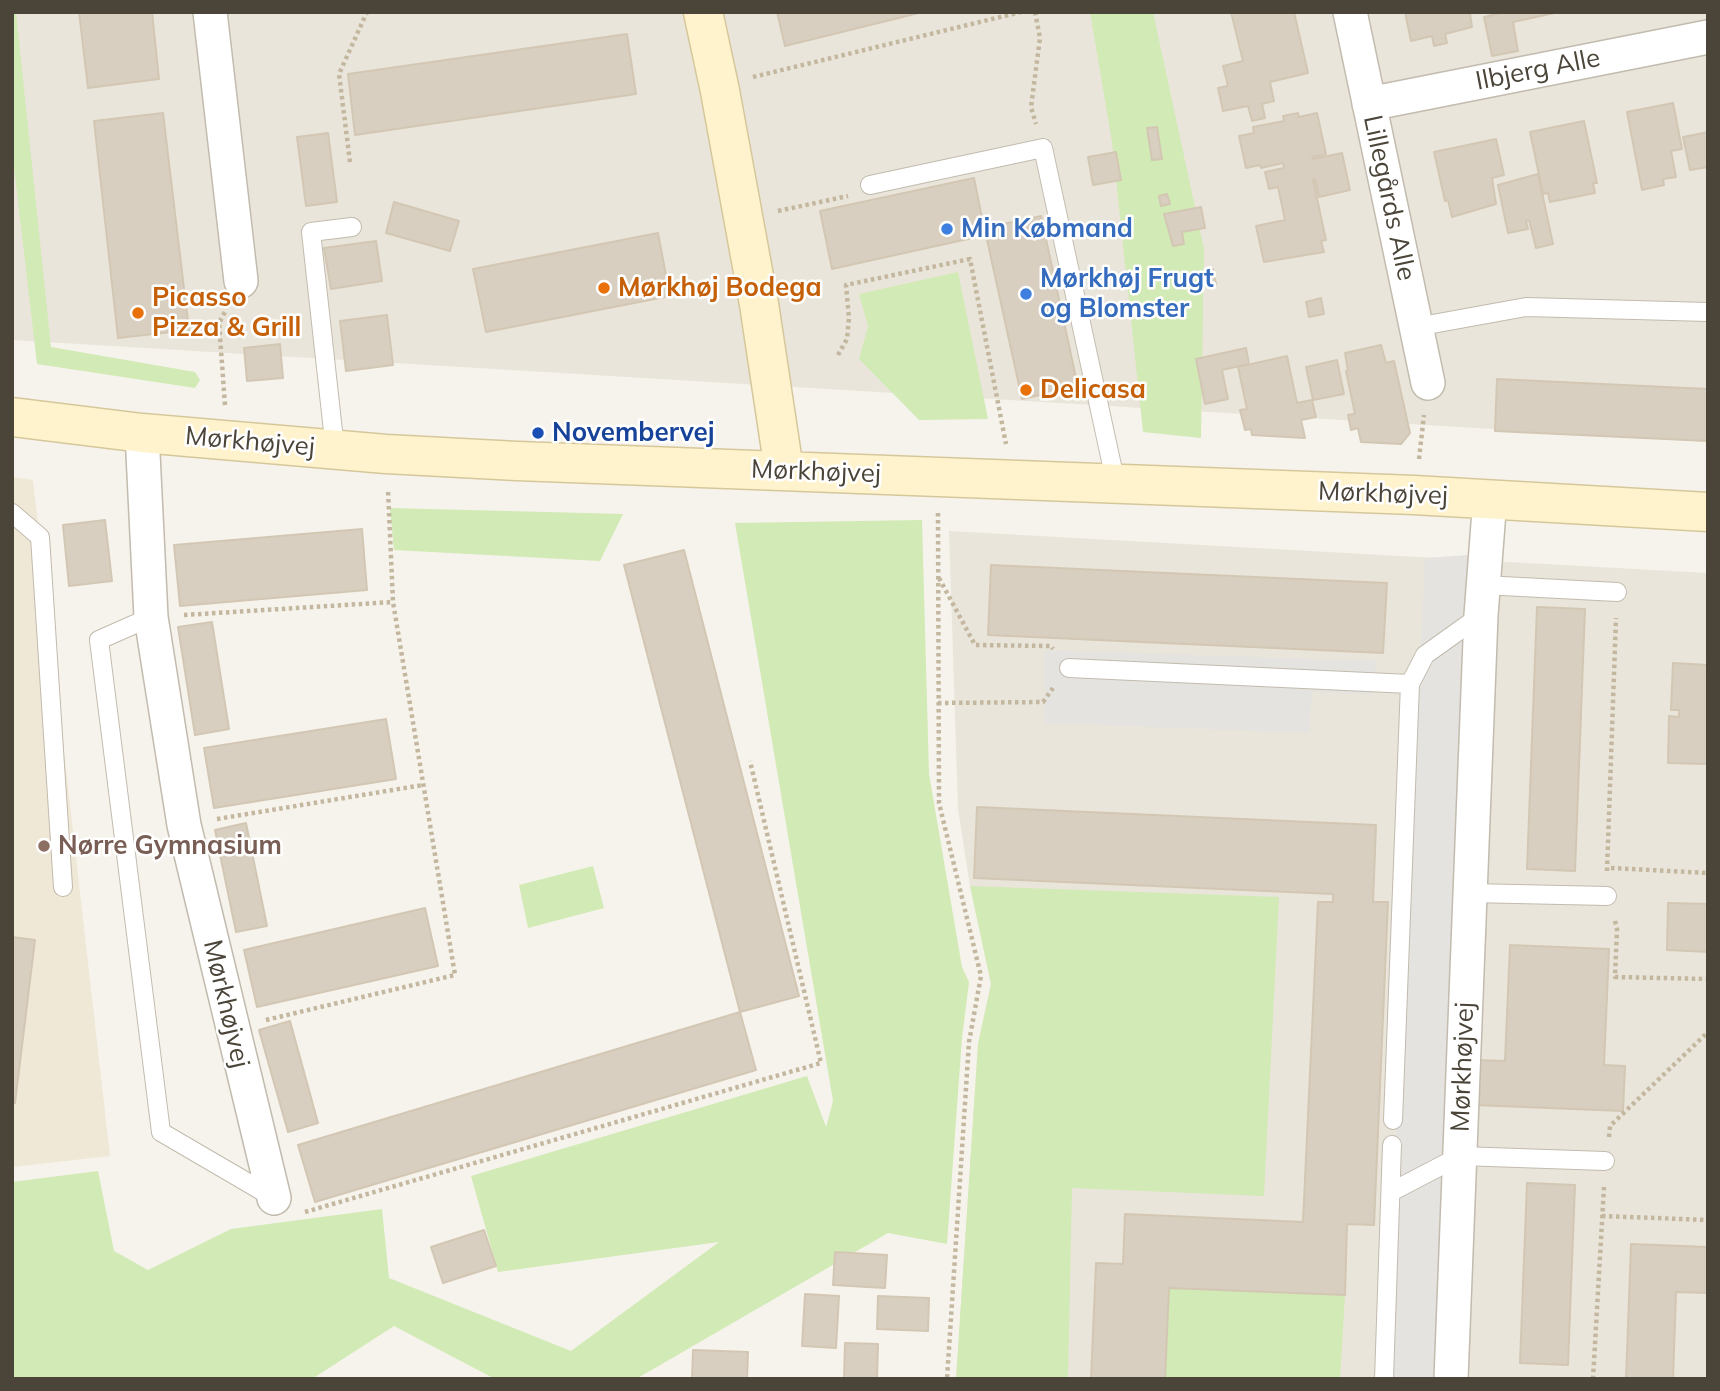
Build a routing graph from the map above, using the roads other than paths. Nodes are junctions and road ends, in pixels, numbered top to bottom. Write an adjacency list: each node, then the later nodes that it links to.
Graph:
1 (210, 12): 8 (street)
2 (703, 12): 15 (street)
3 (1350, 12): 5 (street, Lillegårds Alle)
4 (1708, 37): 5 (street, Ilbjerg Alle)
5 (1369, 104): 10 (street, Lillegårds Alle)
6 (870, 185): 16 (lane)
7 (352, 227): 14 (lane)
8 (240, 281)
9 (1708, 312): 10 (lane)
10 (1416, 327): 11 (street, Lillegårds Alle)
11 (1428, 383)
12 (13, 414): 13 (street, Mørkhøjvej)
13 (142, 433): 14 (street, Mørkhøjvej); 22 (street, Mørkhøjvej)
14 (335, 449): 15 (street, Mørkhøjvej)
15 (785, 470): 16 (street, Mørkhøjvej)
16 (1116, 484): 17 (street, Mørkhøjvej)
17 (1490, 498): 18 (street, Mørkhøjvej); 21 (street, Mørkhøjvej)
18 (1708, 512)
19 (12, 513): 25 (lane)
20 (1617, 592): 21 (lane)
21 (1482, 600): 24 (lane); 26 (street, Mørkhøjvej)
22 (150, 618): 33 (street, Mørkhøjvej); 33 (lane)
23 (1069, 667): 24 (lane)
24 (1410, 684): 28 (lane)
25 (63, 887)
26 (1470, 893): 27 (lane); 30 (street, Mørkhøjvej)
27 (1607, 896)
28 (1393, 1120)
29 (1392, 1145): 32 (lane)
30 (1460, 1156): 31 (lane, Mørkhøjvej); 32 (lane); 35 (street, Mørkhøjvej)
31 (1605, 1161)
32 (1391, 1192): 34 (lane)
33 (274, 1198)
34 (1384, 1379)
35 (1451, 1379)

